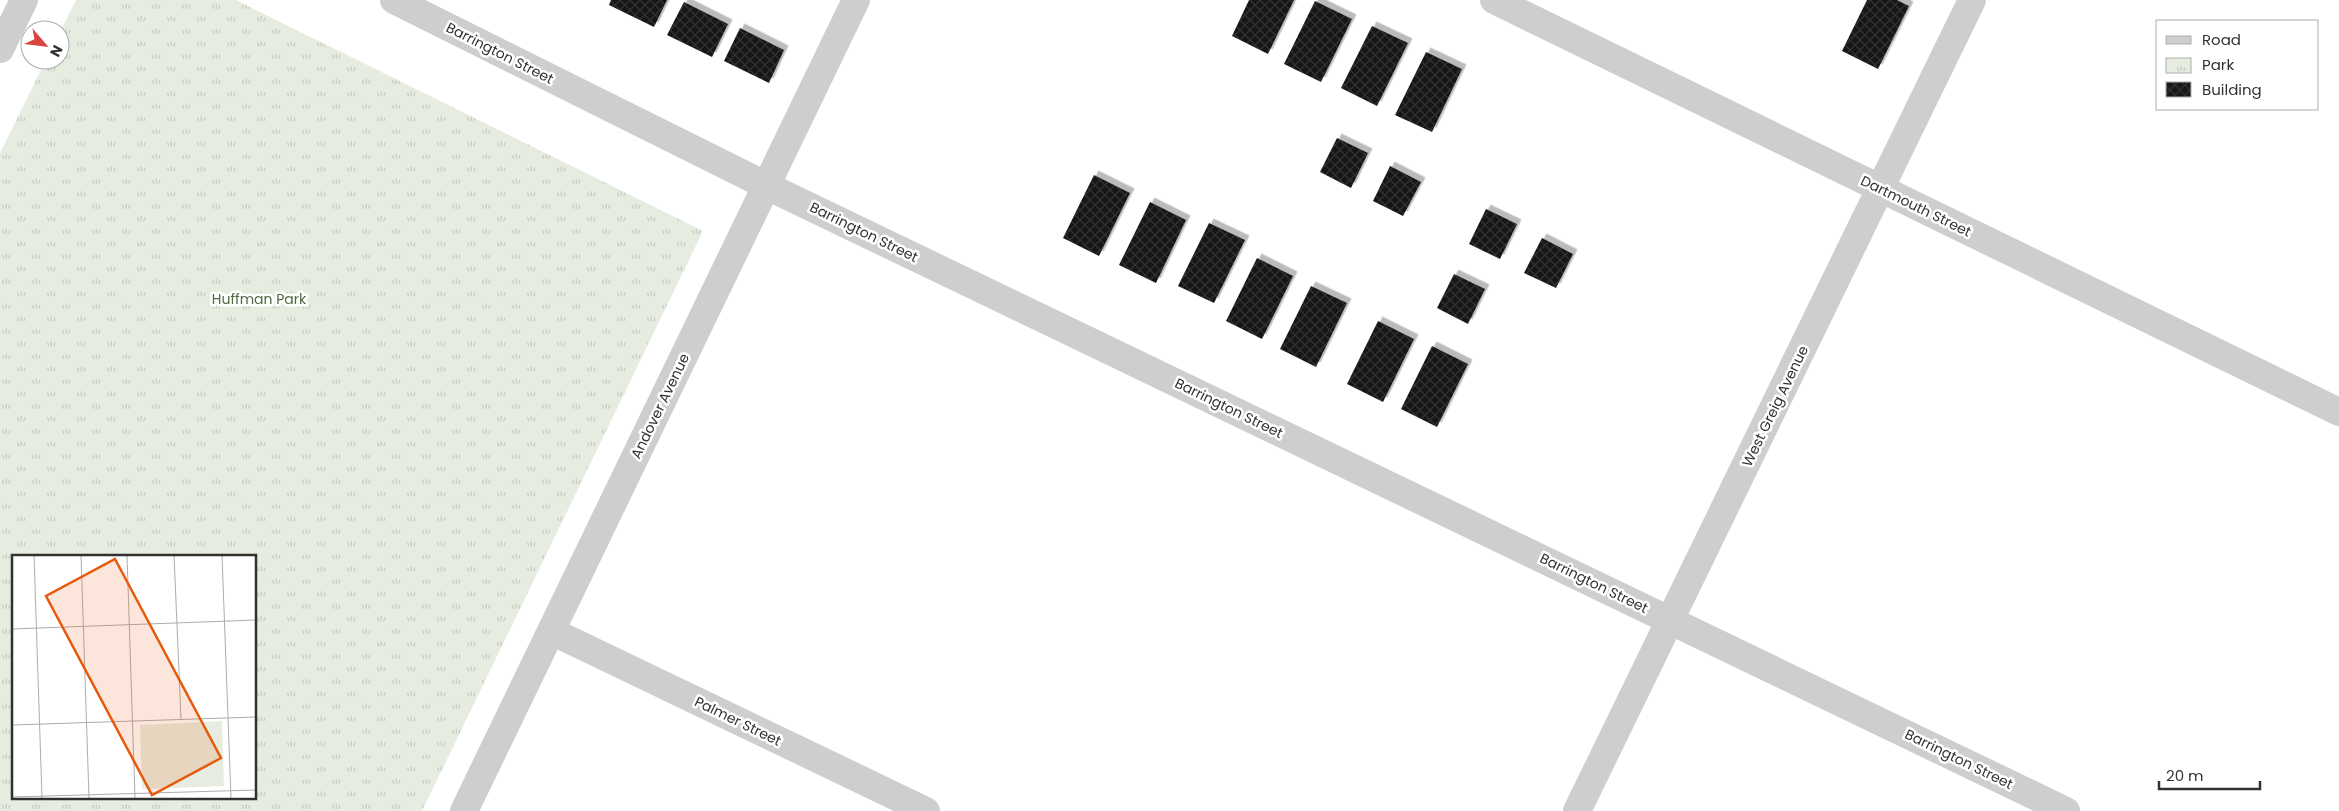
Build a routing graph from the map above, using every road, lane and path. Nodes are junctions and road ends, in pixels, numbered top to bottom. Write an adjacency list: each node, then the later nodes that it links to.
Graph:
1 (24, 0): 6 (street)
2 (394, 0): 7 (street, Barrington Street)
3 (856, 0): 7 (street, Andover Avenue)
4 (1494, 0): 8 (street, Dartmouth Street)
5 (1972, 0): 8 (street, West Greig Avenue)
6 (0, 49)
7 (767, 186): 10 (street, Barrington Street); 11 (street, Andover Avenue)
8 (1881, 188): 9 (street, Dartmouth Street); 10 (street, West Greig Avenue)
9 (2339, 412)
10 (1670, 620): 14 (street, West Greig Avenue); 15 (street, Barrington Street)
11 (551, 631): 12 (street, Andover Avenue); 13 (street, Palmer Street)
12 (464, 811)
13 (926, 811)
14 (1577, 811)
15 (2066, 811)

